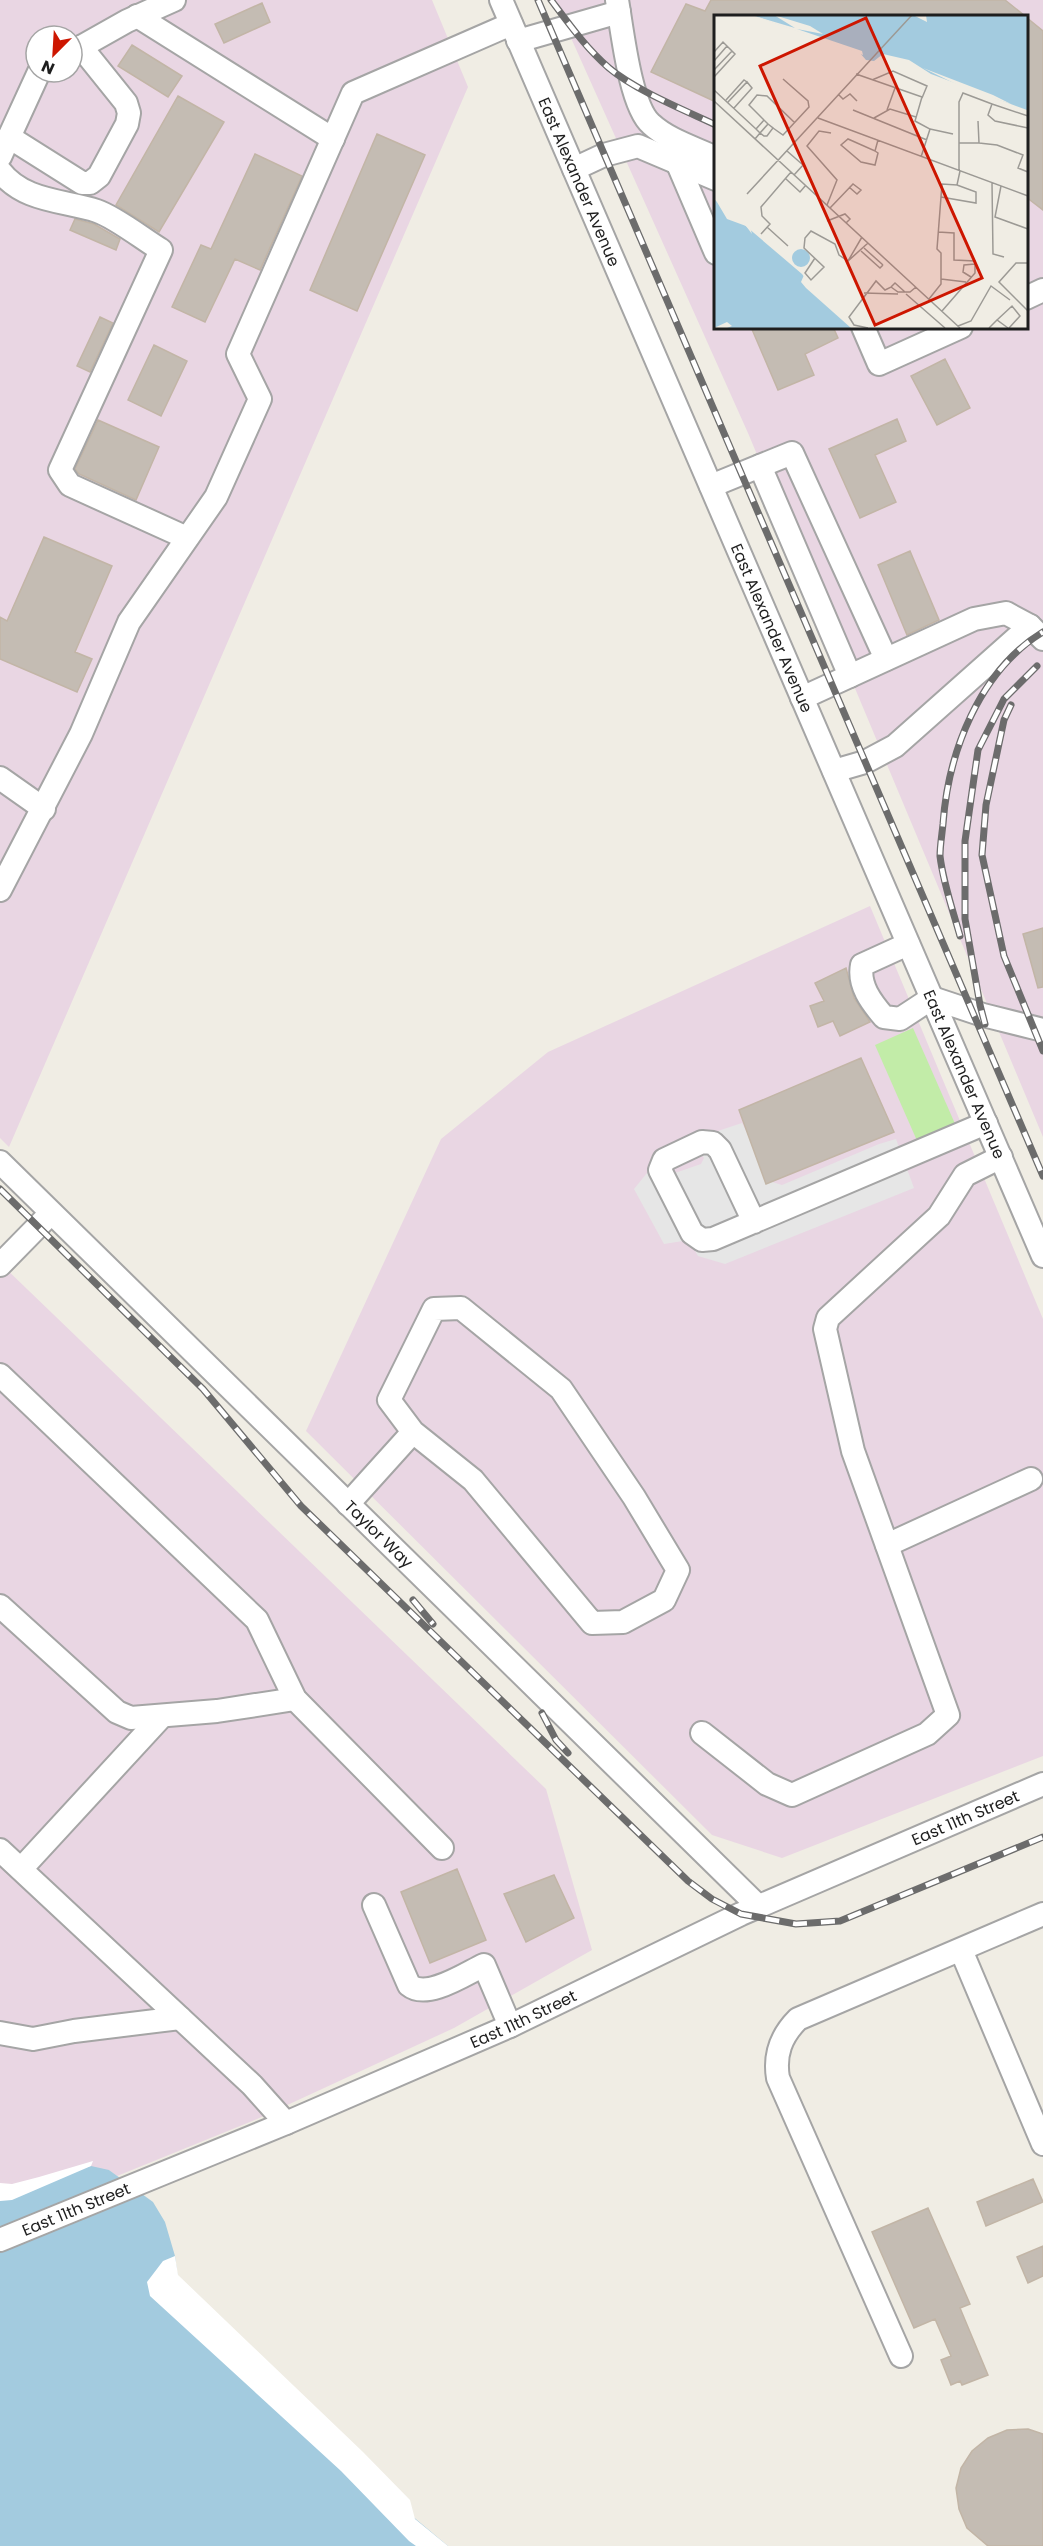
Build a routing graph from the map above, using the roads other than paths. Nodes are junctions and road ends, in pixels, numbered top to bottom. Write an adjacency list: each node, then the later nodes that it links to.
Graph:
1 (174, 0): 4 (street)
2 (501, 0): 5 (street, East Alexander Avenue)
3 (618, 6): 5 (street); 11 (street)
4 (137, 16): 6 (street); 9 (street)
5 (515, 32): 9 (street); 13 (street, East Alexander Avenue)
6 (84, 45)
7 (84, 58): 10 (street)
8 (33, 84): 10 (street)
9 (333, 139): 23 (street)
10 (4, 147)
11 (714, 158)
12 (677, 162): 13 (street); 15 (street); 16 (street)
13 (574, 169): 22 (street, East Alexander Avenue)
14 (0, 171): 23 (street)
15 (714, 178)
16 (714, 248)
17 (1043, 290): 18 (street)
18 (1028, 297)
19 (863, 328): 20 (street)
20 (959, 328)
21 (760, 466): 22 (street); 25 (street); 26 (street)
22 (711, 486): 27 (street, East Alexander Avenue)
23 (187, 538): 30 (street)
24 (1036, 632): 25 (street); 28 (street)
25 (886, 659): 26 (street)
26 (850, 676): 27 (street)
27 (802, 698): 28 (street, East Alexander Avenue)
28 (834, 771): 32 (street, East Alexander Avenue)
29 (0, 778): 30 (street)
30 (44, 809): 31 (street)
31 (0, 890)
32 (908, 944): 33 (street, East Alexander Avenue); 33 (street)
33 (932, 998): 34 (street); 35 (street, East Alexander Avenue)
34 (1043, 1030)
35 (986, 1123): 36 (street, East Alexander Avenue); 39 (street)
36 (1001, 1157): 40 (street, East Alexander Avenue); 46 (street)
37 (0, 1162): 38 (street, Taylor Way)
38 (51, 1213): 41 (street); 45 (street, Taylor Way)
39 (753, 1222): 39 (street)
40 (1043, 1256)
41 (0, 1265)
42 (0, 1375): 48 (street)
43 (413, 1432): 43 (street); 45 (street)
44 (1031, 1479): 46 (street)
45 (348, 1504): 56 (street, Taylor Way)
46 (887, 1545): 50 (street)
47 (0, 1606): 49 (street)
48 (295, 1699): 49 (street); 52 (street)
49 (162, 1716): 54 (street)
50 (702, 1733)
51 (1043, 1784): 56 (street, East 11th Street)
52 (442, 1848)
53 (0, 1850): 54 (street)
54 (21, 1869): 59 (street)
55 (374, 1905): 60 (street)
56 (758, 1906): 60 (street, East 11th Street)
57 (1043, 1914): 58 (street)
58 (961, 1950): 63 (street); 65 (street)
59 (180, 2018): 61 (street); 62 (street)
60 (510, 2026): 62 (street, East 11th Street)
61 (0, 2033)
62 (286, 2123): 64 (street, East 11th Street)
63 (1043, 2144)
64 (0, 2240)
65 (900, 2356)

